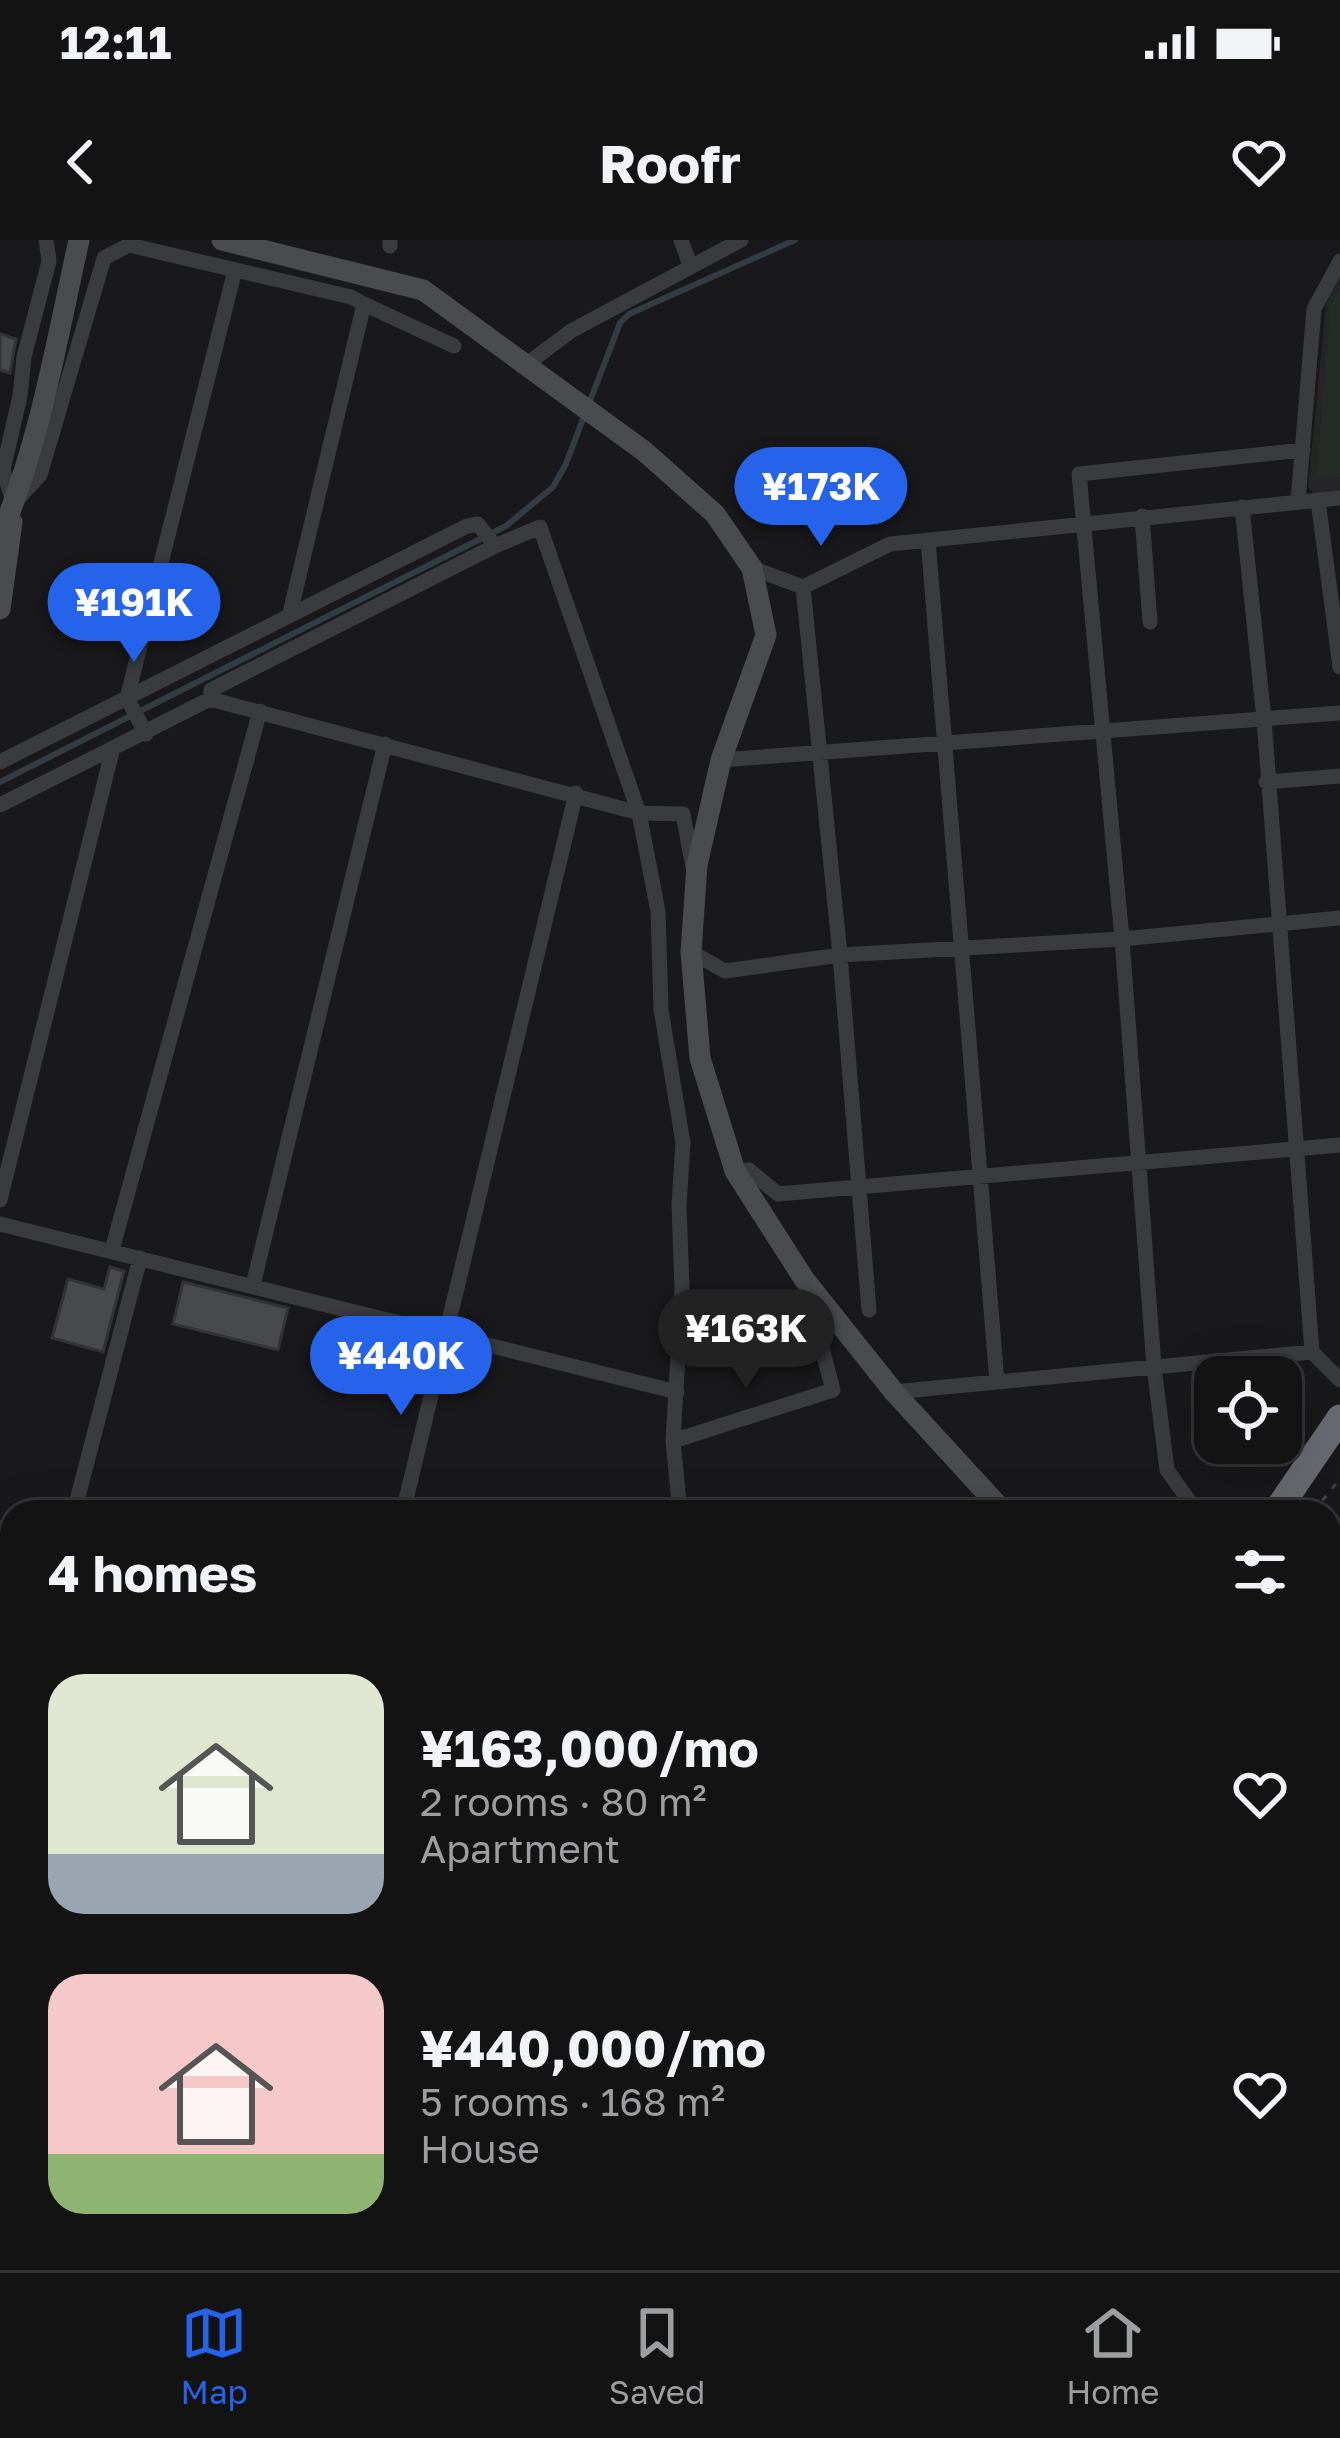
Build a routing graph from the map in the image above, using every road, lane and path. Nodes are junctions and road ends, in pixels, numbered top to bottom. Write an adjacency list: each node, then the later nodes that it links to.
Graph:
1 (46, 240): 16 (street)
2 (80, 240): 16 (street)
3 (222, 240): 11 (street)
4 (681, 240): 7 (street)
5 (741, 240): 7 (street)
6 (1340, 262): 12 (street)
7 (690, 266): 11 (street)
8 (235, 270): 9 (street); 16 (street); 30 (street)
9 (364, 304): 10 (street); 26 (street)
10 (454, 346)
11 (527, 364): 23 (street)
12 (1303, 451): 15 (street); 19 (street)
13 (1340, 498): 14 (street)
14 (1318, 500): 15 (street); 28 (street)
15 (1298, 501): 17 (street)
16 (7, 502): 20 (street); 25 (street)
17 (1242, 506): 18 (street); 33 (street)
18 (1142, 517): 19 (street); 27 (street)
19 (1083, 523): 22 (street); 35 (street)
20 (0, 537)
21 (490, 539): 26 (street); 29 (street); 46 (street)
22 (928, 540): 24 (street); 37 (street)
23 (752, 568): 24 (street); 40 (street)
24 (803, 586): 39 (street)
25 (0, 609)
26 (290, 613): 30 (street)
27 (1150, 622)
28 (1340, 667)
29 (210, 699): 31 (street); 34 (street)
30 (128, 700): 34 (street); 41 (street)
31 (260, 711): 36 (street); 62 (street)
32 (1340, 713): 33 (street)
33 (1264, 719): 35 (street); 43 (street)
34 (143, 729): 38 (street)
35 (1101, 733): 37 (street); 50 (street)
36 (385, 744): 44 (street); 65 (street)
37 (945, 745): 39 (street); 51 (street)
38 (112, 752): 45 (street); 60 (street)
39 (820, 755): 40 (street); 53 (street)
40 (722, 760): 47 (street)
41 (0, 762)
42 (1340, 776): 43 (street)
43 (1266, 782): 49 (street)
44 (576, 793): 46 (street); 67 (street)
45 (0, 805)
46 (639, 813): 47 (street); 72 (street)
47 (696, 884): 52 (street)
48 (1340, 917): 49 (street)
49 (1277, 926): 50 (street); 55 (street)
50 (1122, 939): 51 (street); 56 (street)
51 (962, 948): 53 (street); 58 (street)
52 (692, 952): 53 (street); 57 (street)
53 (840, 955): 59 (street)
54 (1340, 1145): 55 (street)
55 (1298, 1149): 56 (street); 68 (street)
56 (1138, 1163): 58 (street); 69 (street)
57 (735, 1171): 59 (street); 64 (street)
58 (982, 1175): 59 (street); 71 (street)
59 (861, 1187): 66 (street)
60 (0, 1200)
61 (0, 1224): 62 (street)
62 (112, 1250): 63 (street)
63 (140, 1258): 65 (street); 76 (street)
64 (804, 1279): 73 (street); 75 (street)
65 (253, 1285): 67 (street)
66 (868, 1310)
67 (448, 1336): 72 (street); 77 (street)
68 (1312, 1352): 69 (street); 70 (street)
69 (1154, 1366): 71 (street); 80 (street)
70 (1340, 1380)
71 (997, 1382): 73 (street)
72 (677, 1392): 75 (street)
73 (894, 1392): 79 (street)
74 (1340, 1418): 81 (highway)
75 (674, 1441): 78 (street)
76 (77, 1500)
77 (406, 1500)
78 (679, 1500)
79 (993, 1500)
80 (1189, 1500)
81 (1284, 1500)

